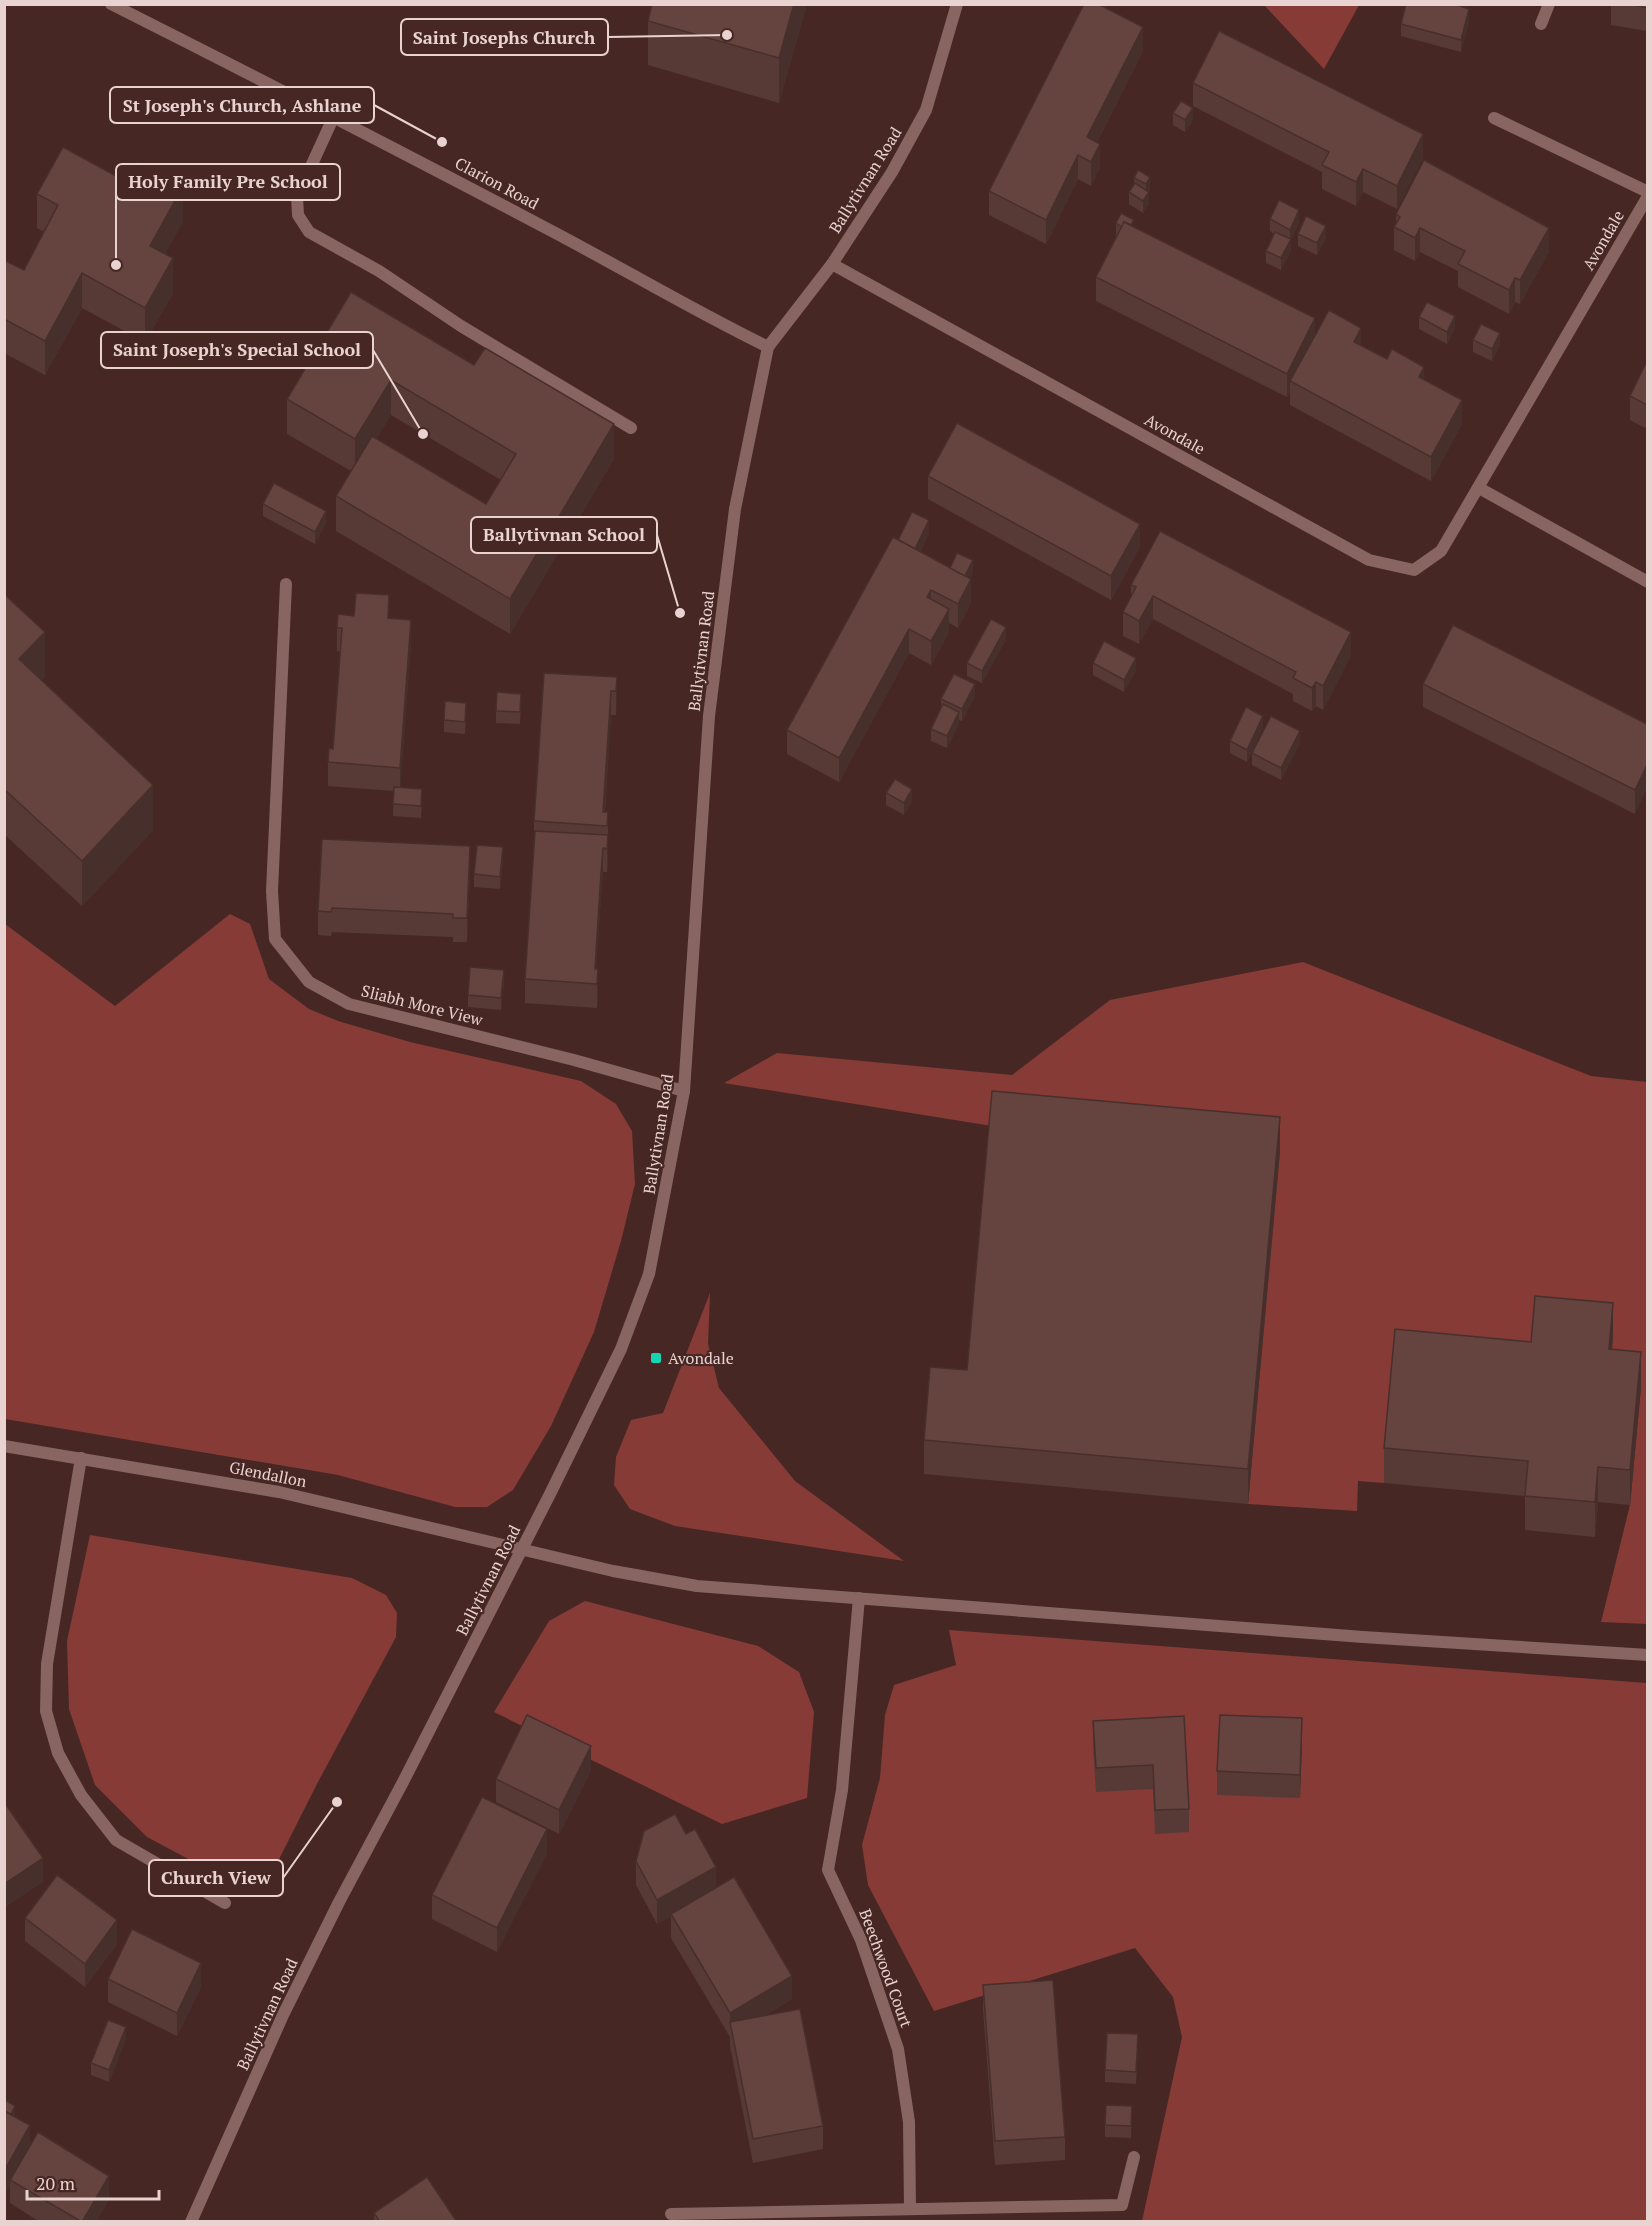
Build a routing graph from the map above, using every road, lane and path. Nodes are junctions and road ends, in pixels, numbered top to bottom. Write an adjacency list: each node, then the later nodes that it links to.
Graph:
1 (111, 4): 5 (street, Clarion Road)
2 (957, 4): 8 (street, Ballytivnan Road)
3 (1549, 4): 4 (street)
4 (1541, 24)
5 (334, 116): 9 (street, Clarion Road); 10 (street)
6 (1494, 118): 7 (street, Avondale)
7 (1647, 194): 11 (street, Avondale)
8 (832, 264): 9 (street, Ballytivnan Road); 11 (street, Avondale)
9 (768, 347): 14 (street, Ballytivnan Road)
10 (631, 428)
11 (1479, 488): 12 (street)
12 (1647, 582)
13 (286, 584): 14 (street, Sliabh More View)
14 (684, 1092): 17 (street, Ballytivnan Road)
15 (4, 1446): 16 (street, Glendallon)
16 (81, 1458): 17 (street, Glendallon); 20 (street)
17 (523, 1548): 18 (street, Glendallon); 24 (street, Ballytivnan Road)
18 (859, 1598): 19 (street, Glendallon); 22 (street, Beechwood Court)
19 (1647, 1655)
20 (225, 1903)
21 (1134, 2157): 22 (street)
22 (910, 2209): 23 (street)
23 (671, 2214)
24 (192, 2222)

